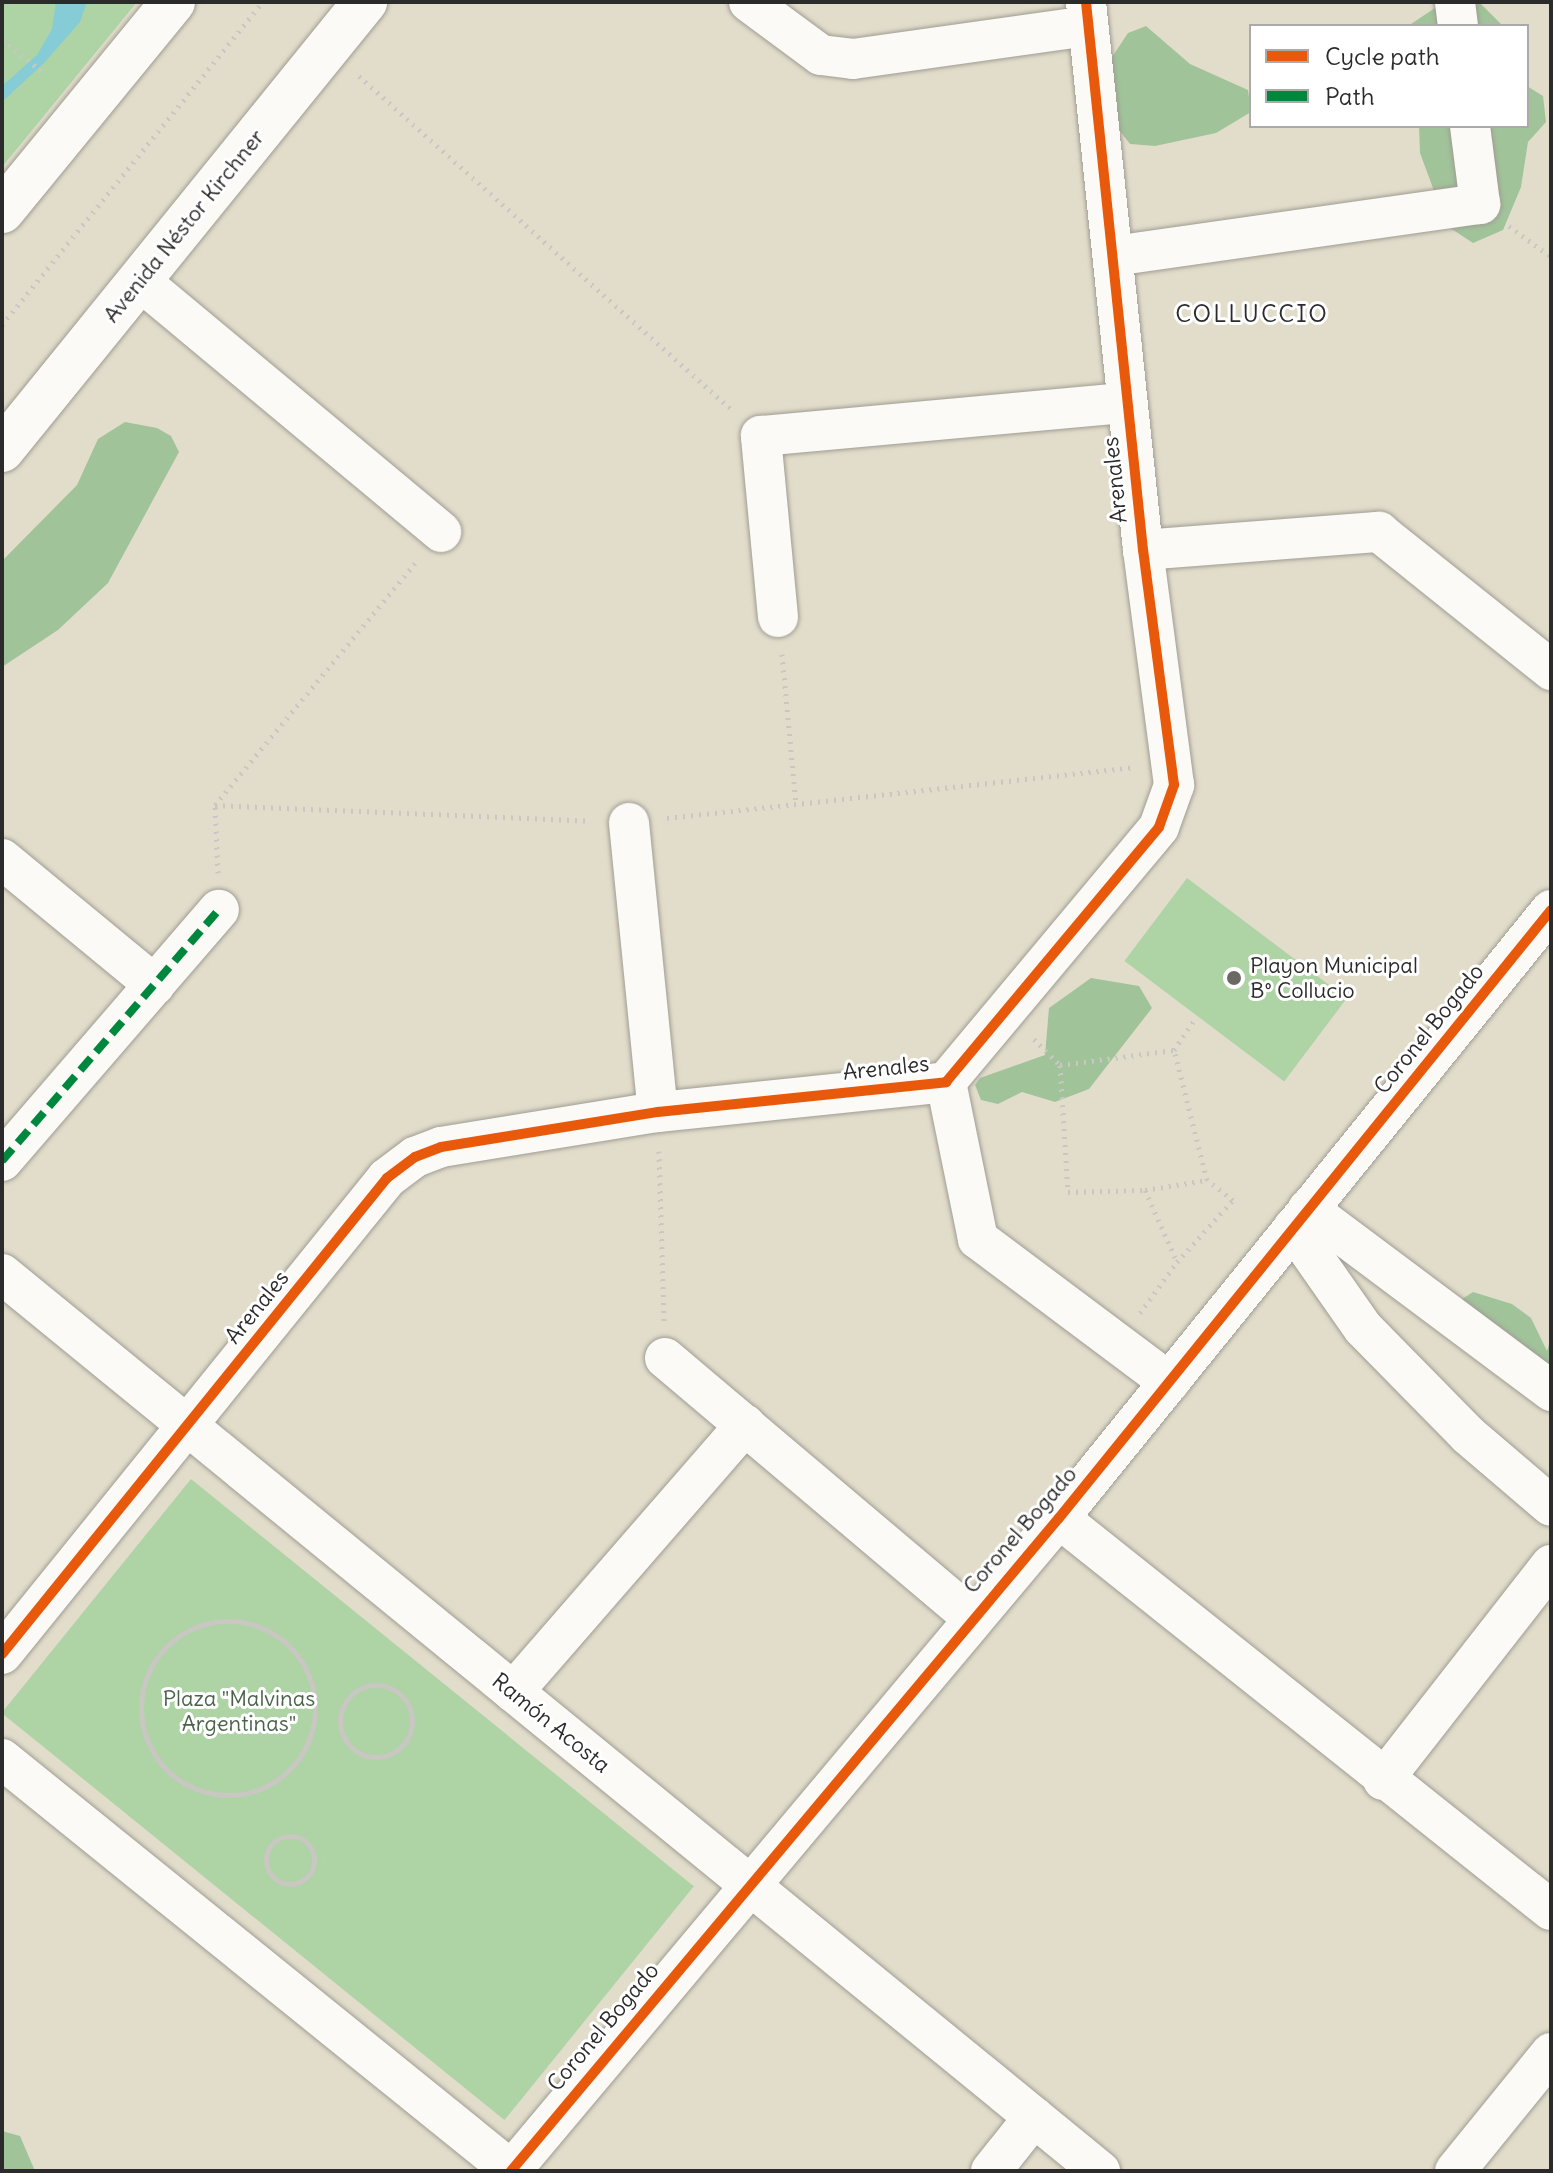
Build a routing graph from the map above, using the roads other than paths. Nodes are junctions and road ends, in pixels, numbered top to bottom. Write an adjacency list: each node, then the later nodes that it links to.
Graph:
1 (173, 2): 8 (main road)
2 (365, 2): 10 (main road, Avenida Néstor Kirchner)
3 (749, 2): 5 (street)
4 (1455, 2): 6 (street)
5 (1087, 14): 9 (street, Arenales)
6 (1458, 24)
7 (1470, 128): 9 (street)
8 (2, 211)
9 (1114, 256): 11 (street, Arenales)
10 (140, 281): 12 (main road, Avenida Néstor Kirchner); 13 (street)
11 (1126, 403): 14 (street, Arenales); 15 (street)
12 (2, 450)
13 (441, 532)
14 (1143, 550): 16 (street); 22 (street, Arenales)
15 (778, 617)
16 (1551, 670)
17 (629, 823): 23 (street)
18 (2, 859): 21 (street)
19 (219, 910): 21 (street)
20 (1551, 910): 25 (street, Coronel Bogado)
21 (155, 985): 24 (street)
22 (946, 1082): 23 (street, Arenales); 28 (street)
23 (658, 1112): 31 (street, Arenales)
24 (2, 1161)
25 (1301, 1219): 28 (street, Coronel Bogado); 29 (street); 32 (street)
26 (2, 1274): 31 (street, Ramón Acosta)
27 (665, 1358): 30 (street)
28 (1169, 1382): 33 (street, Coronel Bogado)
29 (1551, 1391)
30 (745, 1425): 35 (street); 37 (street)
31 (188, 1426): 36 (street, Arenales); 37 (street, Ramón Acosta)
32 (1551, 1506)
33 (1059, 1518): 35 (street, Coronel Bogado); 39 (street)
34 (1551, 1565): 39 (street)
35 (971, 1617): 40 (street, Coronel Bogado)
36 (2, 1654)
37 (513, 1692): 40 (street, Ramón Acosta)
38 (2, 1759): 44 (street)
39 (1383, 1780): 41 (street)
40 (748, 1884): 43 (street, Ramón Acosta); 44 (street, Coronel Bogado)
41 (1551, 1910)
42 (1551, 2053): 47 (street)
43 (1034, 2117): 45 (street); 46 (street, Ramón Acosta)
44 (512, 2171)
45 (991, 2171)
46 (1100, 2171)
47 (1455, 2171)

